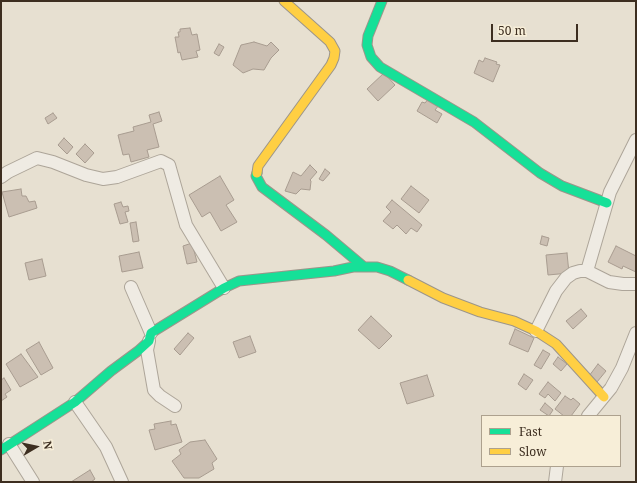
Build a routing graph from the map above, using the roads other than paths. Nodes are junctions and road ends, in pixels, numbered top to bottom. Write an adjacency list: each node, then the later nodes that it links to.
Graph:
1 (284, 1): 6 (street)
2 (382, 1): 5 (street)
3 (636, 140): 5 (street)
4 (1, 178): 10 (street)
5 (607, 203): 7 (street)
6 (364, 266): 10 (street); 11 (street)
7 (587, 272): 8 (street); 11 (street)
8 (636, 284)
9 (131, 287): 13 (street)
10 (224, 288): 13 (street)
11 (536, 331): 14 (street)
12 (636, 333): 14 (street)
13 (150, 337): 15 (street); 16 (street)
14 (604, 397): 17 (street)
15 (75, 402): 18 (street); 21 (street)
16 (175, 406)
17 (589, 415)
18 (5, 447): 20 (street)
19 (557, 467): 22 (street)
20 (33, 482)
21 (122, 482)
22 (555, 482)

